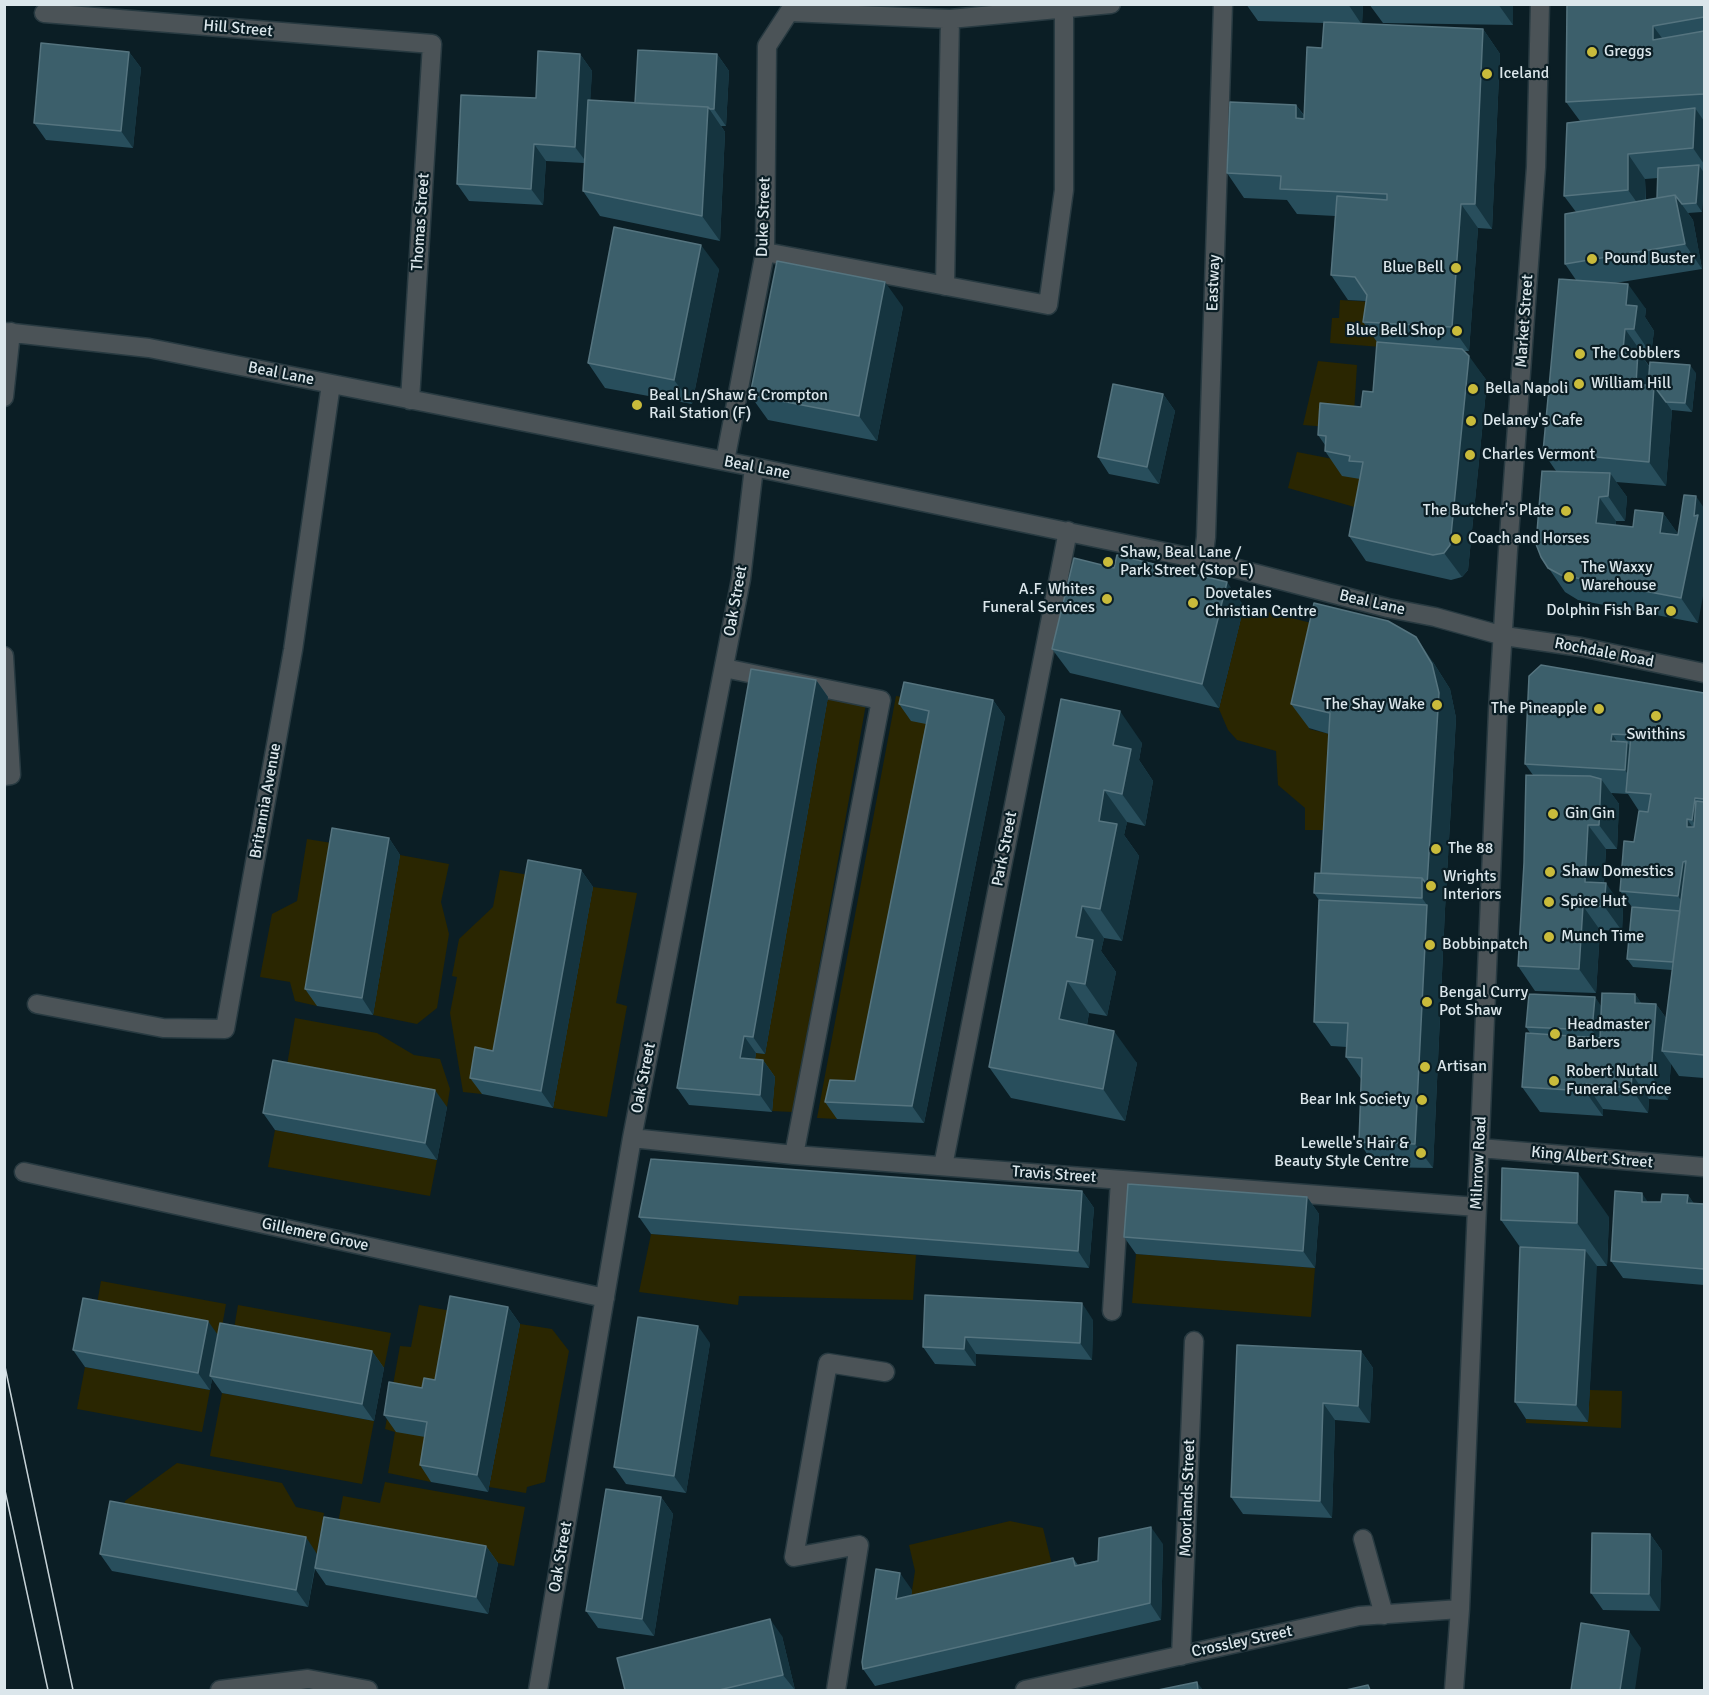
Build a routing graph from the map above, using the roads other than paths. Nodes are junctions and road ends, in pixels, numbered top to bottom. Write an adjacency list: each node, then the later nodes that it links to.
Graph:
1 (1111, 4): 4 (street)
2 (1223, 4): 17 (street, Eastway)
3 (1540, 4): 18 (street, Market Street)
4 (1064, 9): 6 (street); 9 (street)
5 (44, 13): 7 (street, Hill Street)
6 (950, 19): 8 (street, Duke Street); 9 (street)
7 (432, 44): 13 (street, Thomas Street)
8 (765, 252): 9 (street); 14 (street, Duke Street)
9 (945, 286)
10 (8, 332): 11 (street, Beal Lane); 12 (street)
11 (331, 384): 13 (street, Beal Lane); 23 (street, Britannia Avenue)
12 (4, 397)
13 (410, 399): 14 (street, Beal Lane)
14 (725, 461): 15 (street, Beal Lane)
15 (754, 467): 16 (street, Beal Lane); 20 (street, Oak Street)
16 (1068, 531): 17 (street, Beal Lane); 27 (street, Park Street)
17 (1203, 560): 18 (street, Beal Lane)
18 (1504, 636): 21 (street, Rochdale Road); 25 (street, Milnrow Road)
19 (4, 656): 22 (street)
20 (724, 668): 24 (street, Oak Street); 26 (street)
21 (1704, 673)
22 (4, 777)
23 (37, 1004)
24 (632, 1138): 26 (street, Travis Street); 32 (street, Oak Street)
25 (1479, 1148): 28 (street, King Albert Street); 31 (street, Milnrow Road)
26 (794, 1155): 27 (street, Travis Street)
27 (943, 1166): 30 (street, Travis Street)
28 (1704, 1167)
29 (24, 1172): 32 (street, Gillemere Grove)
30 (1120, 1180): 31 (street, Travis Street); 33 (street)
31 (1477, 1207): 37 (street, Milnrow Road)
32 (605, 1298): 42 (street, Oak Street)
33 (1112, 1311)
34 (1194, 1341): 39 (street, Moorlands Street)
35 (885, 1372): 43 (street)
36 (1363, 1539): 38 (street)
37 (1460, 1609): 38 (street, Crossley Street); 45 (street, Milnrow Road)
38 (1384, 1614): 39 (street, Crossley Street)
39 (1181, 1656): 44 (street, Crossley Street)
40 (220, 1690): 41 (street)
41 (368, 1690)
42 (538, 1690)
43 (836, 1690)
44 (1025, 1690)
45 (1454, 1690)

